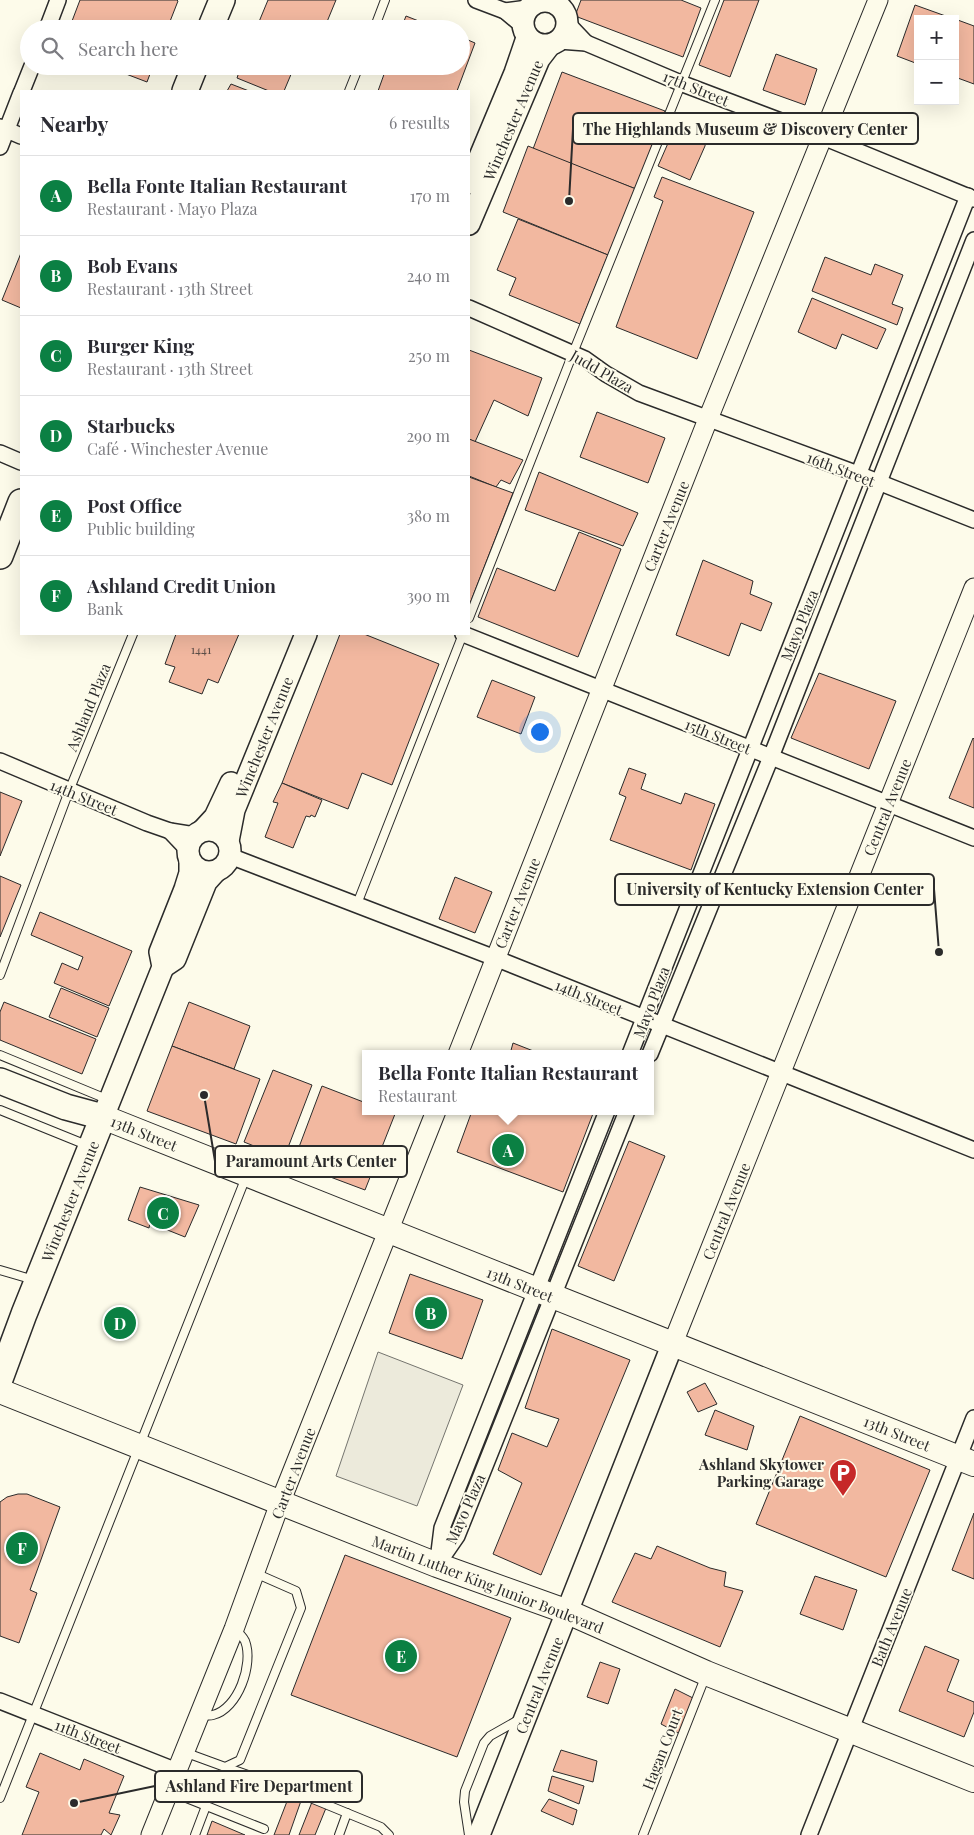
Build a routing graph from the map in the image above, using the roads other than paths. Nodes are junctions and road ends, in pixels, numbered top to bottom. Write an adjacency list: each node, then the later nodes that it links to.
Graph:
1 (58, 0): 8 (street)
2 (222, 0): 9 (highway)
3 (385, 0): 10 (lane)
4 (476, 0): 7 (street)
5 (715, 0): 15 (lane)
6 (878, 0): 22 (street, Carter Avenue)
7 (532, 15): 11 (main road); 11 (main road); 24 (main road, Winchester Avenue)
8 (50, 20)
9 (214, 20)
10 (377, 20)
11 (560, 24): 15 (street, 17th Street); 26 (main road, Winchester Avenue)
12 (29, 75): 16 (street)
13 (191, 75): 17 (highway)
14 (355, 75): 18 (lane)
15 (683, 84): 22 (street, 17th Street); 29 (lane)
16 (23, 90)
17 (185, 90)
18 (349, 90)
19 (20, 96): 20 (street)
20 (3, 128): 21 (street); 23 (street)
21 (20, 136)
22 (823, 137): 25 (street, 17th Street); 30 (street, Carter Avenue)
23 (0, 147)
24 (470, 182)
25 (971, 197): 33 (street, Mayo Plaza)
26 (470, 222)
27 (974, 240): 34 (street, Mayo Plaza)
28 (470, 308): 29 (street, Judd Plaza)
29 (573, 353): 30 (street, Judd Plaza); 39 (lane)
30 (708, 419): 33 (street, 16th Street); 45 (street, Carter Avenue)
31 (0, 453): 32 (street)
32 (20, 462)
33 (858, 474): 34 (street, 16th Street); 46 (street, Mayo Plaza)
34 (880, 483): 36 (street, 16th Street); 47 (street, Mayo Plaza)
35 (20, 505): 37 (highway)
36 (974, 520)
37 (0, 556)
38 (974, 588): 50 (street, Central Avenue)
39 (470, 615)
40 (133, 635): 49 (lane, Ashland Plaza)
41 (290, 635): 52 (main road, Winchester Avenue)
42 (306, 635): 53 (main road, Winchester Avenue)
43 (462, 635): 55 (lane)
44 (465, 635): 45 (street, 15th Street)
45 (602, 689): 46 (street, 15th Street); 56 (street, Carter Avenue)
46 (750, 749): 47 (street, 15th Street); 59 (street, Mayo Plaza)
47 (771, 757): 50 (street, 15th Street); 60 (street, Mayo Plaza)
48 (0, 761): 49 (street, 14th Street)
49 (69, 791): 52 (street, 14th Street); 58 (lane, Ashland Plaza)
50 (888, 805): 51 (street, 15th Street); 65 (street, Central Avenue)
51 (974, 838)
52 (194, 844): 53 (main road); 54 (main road); 57 (main road, Winchester Avenue)
53 (229, 849): 54 (main road); 55 (street, 14th Street)
54 (215, 872): 57 (main road, Winchester Avenue)
55 (357, 904): 56 (street, 14th Street)
56 (495, 958): 59 (street, 14th Street); 61 (street, Carter Avenue)
57 (163, 968): 67 (main road, Winchester Avenue)
58 (0, 975)
59 (644, 1019): 60 (street, 14th Street); 62 (street, Mayo Plaza)
60 (662, 1026): 63 (street, Mayo Plaza); 65 (street, 14th Street)
61 (460, 1050)
62 (632, 1050)
63 (652, 1050)
64 (0, 1055): 67 (lane)
65 (781, 1074): 73 (street, 14th Street); 79 (street, Central Avenue)
66 (0, 1082): 67 (highway, 13th Street)
67 (107, 1109): 72 (highway, Winchester Avenue); 74 (main road, 13th Street)
68 (0, 1110): 72 (lane)
69 (434, 1115): 75 (street, Carter Avenue)
70 (607, 1115): 78 (street, Mayo Plaza)
71 (625, 1115): 78 (street, Mayo Plaza)
72 (91, 1147): 77 (highway, Winchester Avenue)
73 (974, 1150)
74 (247, 1174): 75 (main road, 13th Street); 83 (lane)
75 (390, 1231): 78 (main road, 13th Street); 85 (street, Carter Avenue)
76 (0, 1270): 77 (lane)
77 (37, 1281): 80 (highway, Winchester Avenue)
78 (544, 1294): 79 (main road, 13th Street); 86 (street, Mayo Plaza)
79 (673, 1343): 84 (main road, 13th Street); 88 (main road, Central Avenue)
80 (0, 1379)
81 (0, 1391): 83 (main road, Martin Luther King Junior Boulevard)
82 (974, 1418): 84 (street, Bath Avenue)
83 (139, 1447): 85 (main road, Martin Luther King Junior Boulevard); 92 (lane)
84 (966, 1461): 95 (street, Bath Avenue)
85 (280, 1503): 86 (main road, Martin Luther King Junior Boulevard); 87 (street, Carter Avenue)
86 (437, 1565): 88 (main road, Martin Luther King Junior Boulevard)
87 (255, 1573): 89 (street, Carter Avenue); 97 (lane)
88 (568, 1612): 90 (main road, Martin Luther King Junior Boulevard); 94 (main road, Central Avenue)
89 (234, 1629): 93 (street, Carter Avenue); 93 (lane)
90 (706, 1673): 95 (main road, Martin Luther King Junior Boulevard); 111 (lane, Hagan Court)
91 (0, 1701): 92 (street, 11th Street)
92 (34, 1715): 98 (street, 11th Street); 101 (lane)
93 (199, 1715): 96 (street, Carter Avenue)
94 (526, 1716): 109 (lane); 110 (main road, Central Avenue)
95 (850, 1731): 99 (main road, Martin Luther King Junior Boulevard); 112 (street, Bath Avenue)
96 (184, 1752): 97 (lane); 98 (street, Carter Avenue)
97 (224, 1766): 103 (lane)
98 (177, 1770): 100 (street, Carter Avenue)
99 (974, 1780)
100 (169, 1791): 102 (lane); 106 (street, Carter Avenue)
101 (0, 1798)
102 (206, 1806): 104 (lane); 107 (lane)
103 (347, 1813): 105 (lane); 108 (lane)
104 (264, 1829)
105 (387, 1834)
106 (151, 1835)
107 (195, 1835)
108 (339, 1835)
109 (470, 1835)
110 (479, 1835)
111 (643, 1835)
112 (809, 1835)

